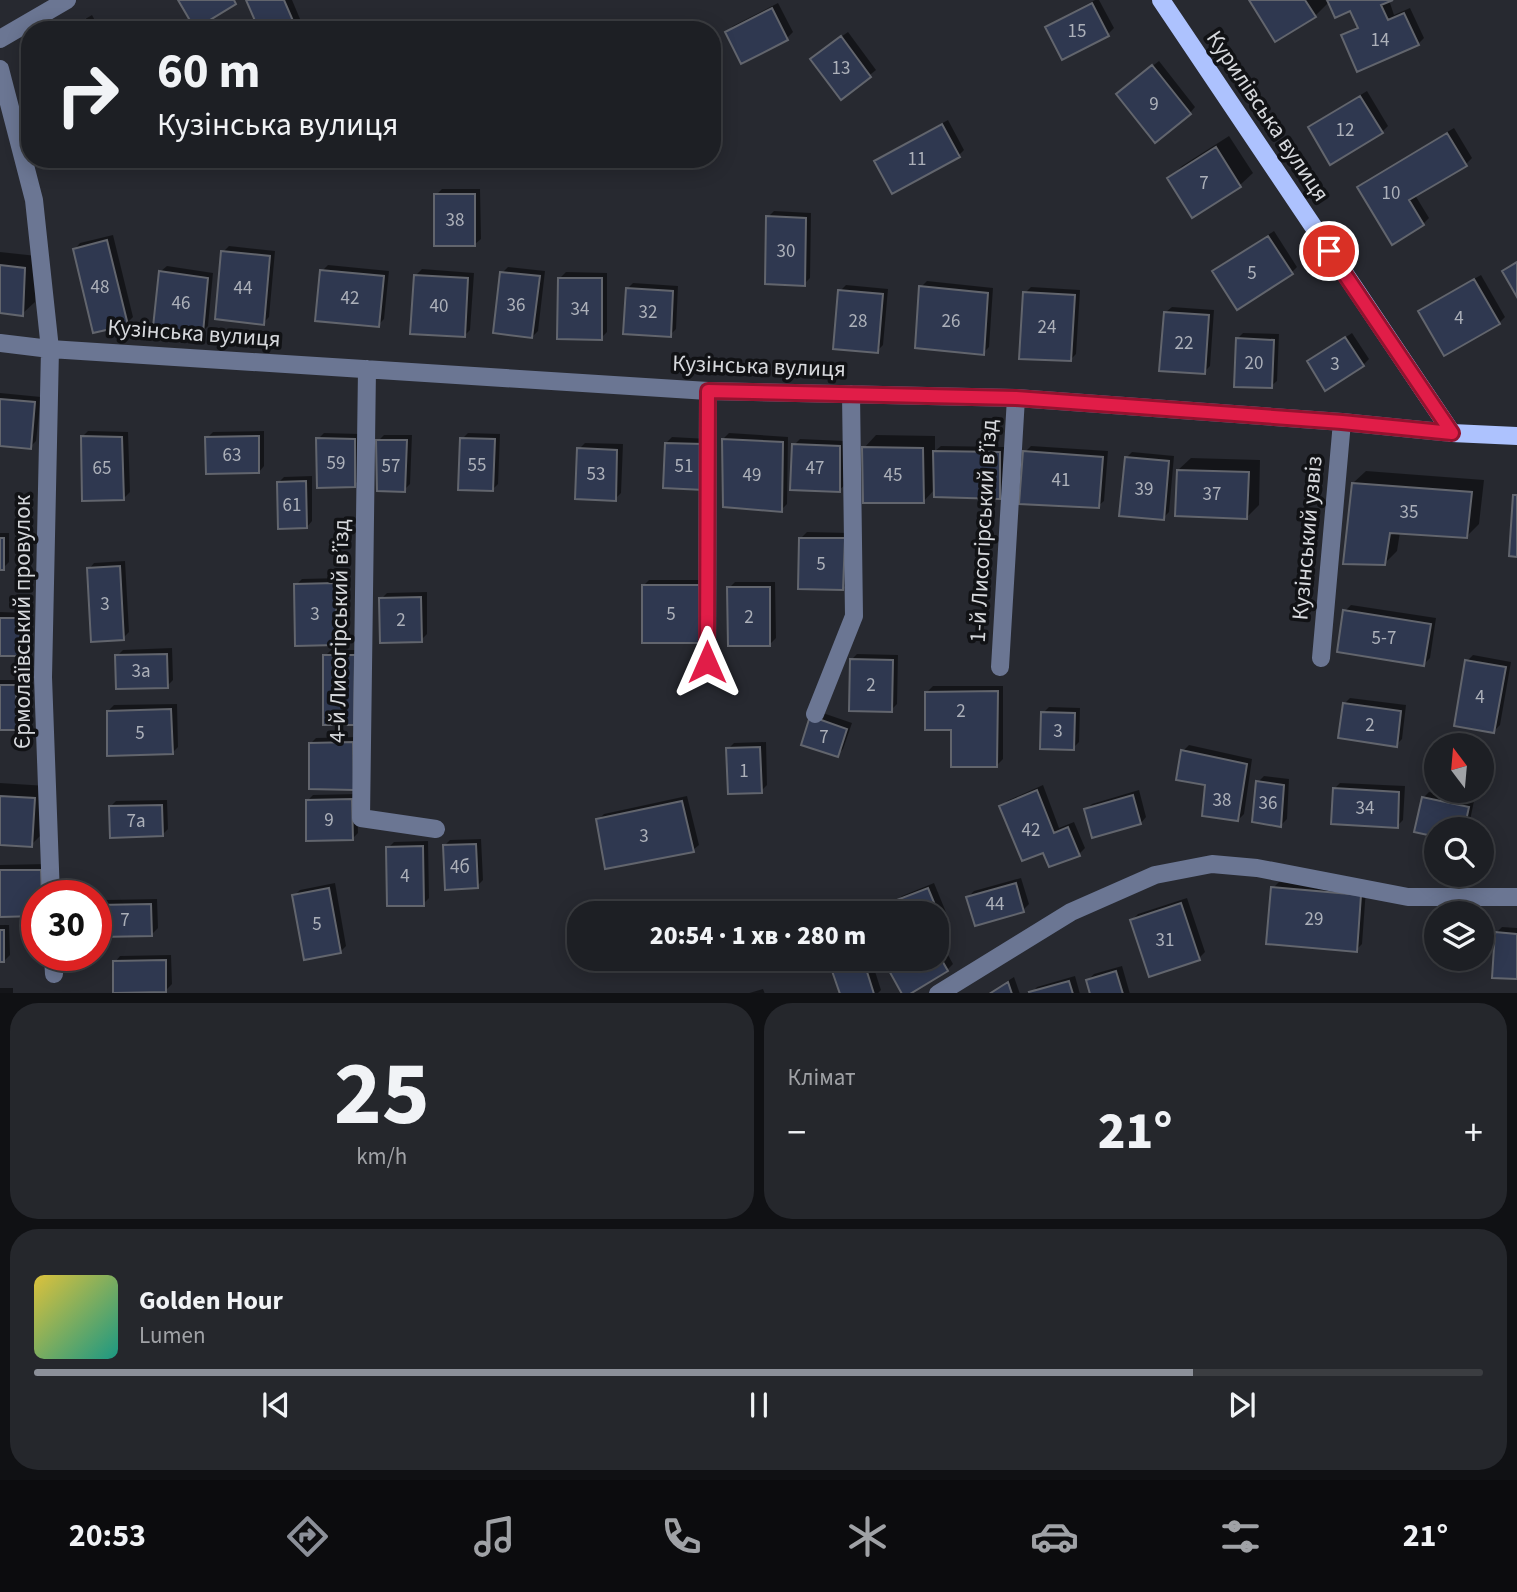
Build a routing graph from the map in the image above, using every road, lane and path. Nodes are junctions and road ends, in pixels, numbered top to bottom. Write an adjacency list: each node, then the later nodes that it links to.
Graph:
1 (67, 0): 3 (street)
2 (1161, 0): 16 (main road, Курилівська вулиця)
3 (31, 21)
4 (21, 27): 5 (street)
5 (0, 39)
6 (0, 69): 7 (street, Єрмолаївський провулок)
7 (21, 150)
8 (26, 168): 10 (street, Єрмолаївський провулок)
9 (0, 343): 10 (street, Кузінська вулиця)
10 (50, 349): 11 (street, Кузінська вулиця); 23 (street, Єрмолаївський провулок)
11 (367, 369): 12 (street, Кузінська вулиця); 22 (street, 4-й Лисогірський в’їзд)
12 (708, 391): 13 (street, Кузінська вулиця); 19 (street)
13 (851, 394): 14 (street, Кузінська вулиця); 21 (street)
14 (1016, 398): 15 (street, Кузінська вулиця); 20 (street, 1-й Лисогірський в’їзд)
15 (1342, 422): 16 (street, Кузінська вулиця); 18 (street, Кузінський узвіз)
16 (1452, 433): 17 (main road, Кузінська вулиця)
17 (1517, 436)
18 (1321, 658)
19 (707, 662)
20 (1000, 667)
21 (815, 714)
22 (436, 829)
23 (50, 880)
24 (1517, 897): 25 (street)
25 (938, 993)

